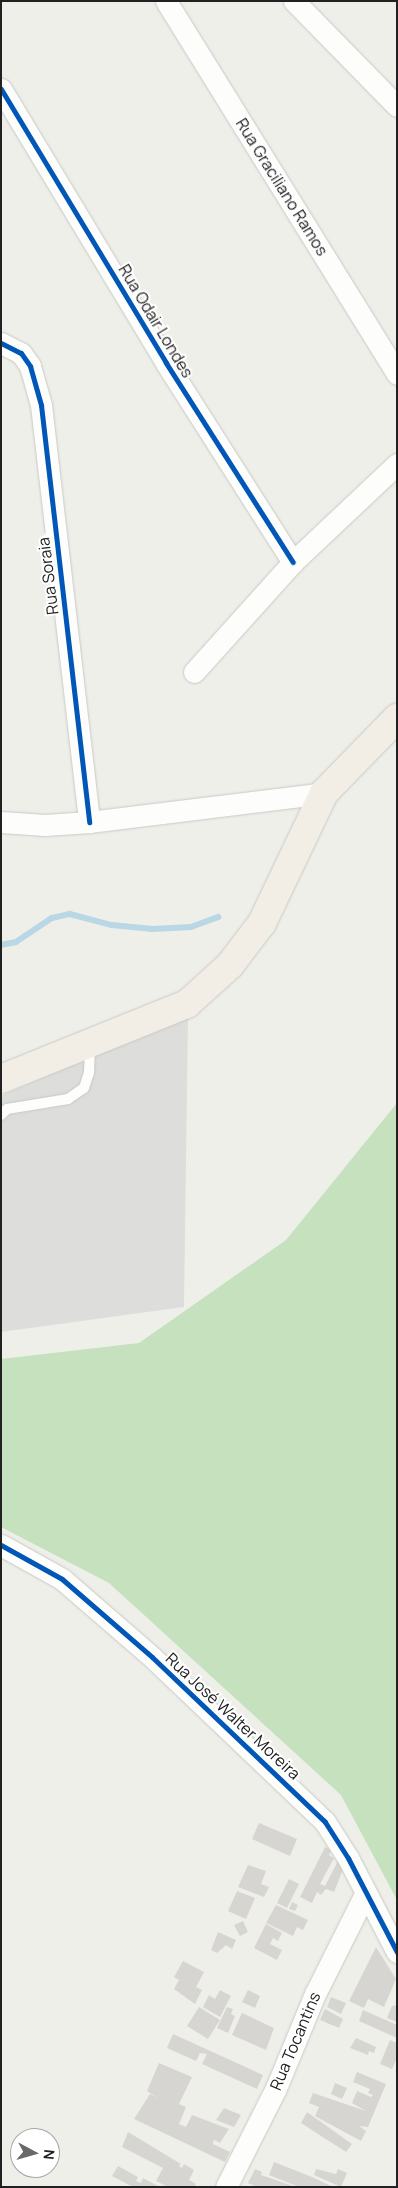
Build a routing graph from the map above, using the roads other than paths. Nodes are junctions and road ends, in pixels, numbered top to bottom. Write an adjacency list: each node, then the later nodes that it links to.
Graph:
1 (166, 1): 6 (street, Rua Graciliano Ramos)
2 (294, 1): 4 (street)
3 (1, 89): 8 (street, Rua Odair Londes)
4 (397, 106)
5 (1, 343): 13 (street, Rua Soraia)
6 (397, 374)
7 (397, 464): 8 (street)
8 (293, 562): 9 (street)
9 (194, 672)
10 (397, 718): 11 (main road)
11 (324, 793): 13 (street); 14 (main road)
12 (1, 822): 13 (street)
13 (90, 822)
14 (90, 1044): 15 (main road); 16 (lane)
15 (1, 1079)
16 (1, 1115)
17 (1, 1545): 18 (street, Rua José Walter Moreira)
18 (365, 1894): 19 (street, Rua José Walter Moreira); 20 (street, Rua Tocantins)
19 (397, 1952)
20 (226, 2187)

